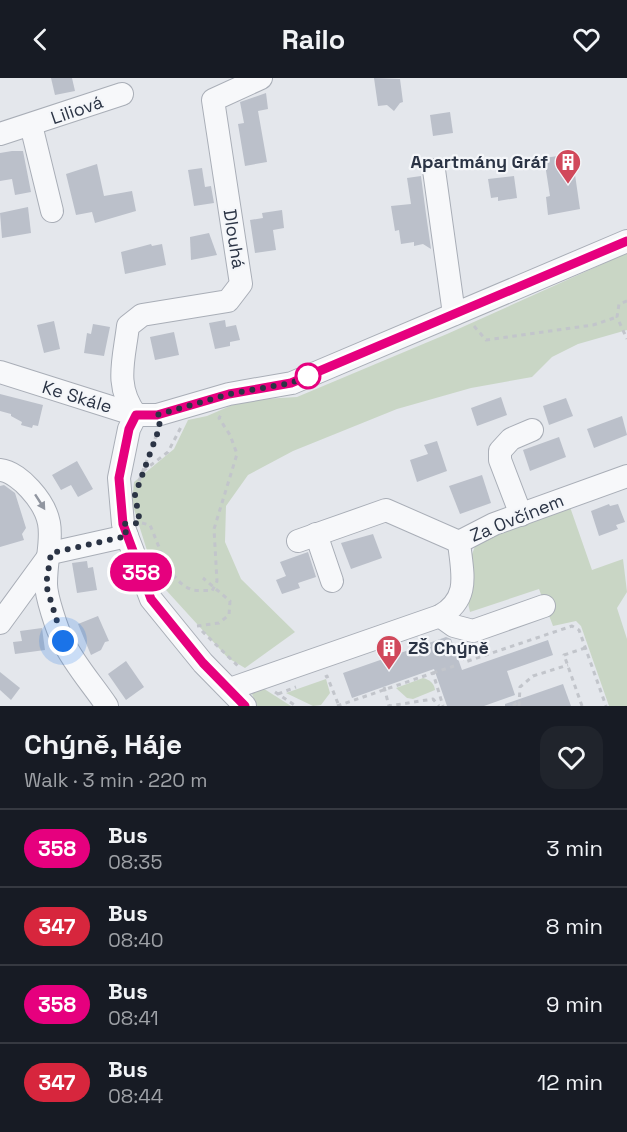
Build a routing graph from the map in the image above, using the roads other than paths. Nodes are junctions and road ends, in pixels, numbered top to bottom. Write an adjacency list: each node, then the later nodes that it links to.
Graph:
1 (261, 78): 10 (street, Dlouhá)
2 (123, 94): 3 (street, Liliová)
3 (31, 125): 4 (street, Liliová); 6 (street, Liliová)
4 (0, 134)
5 (434, 170): 8 (street)
6 (52, 211)
7 (627, 241): 8 (street)
8 (454, 314): 10 (street)
9 (0, 372): 10 (street, Ke Skále)
10 (146, 415): 15 (street)
11 (532, 430): 14 (street)
12 (0, 470): 17 (street, one-way to 17)
13 (627, 476): 14 (street, Za Ovčínem)
14 (521, 515): 16 (street, Za Ovčínem)
15 (137, 530): 17 (street); 22 (street)
16 (459, 542): 18 (street); 20 (street, Za Ovčínem)
17 (51, 553): 21 (street); 23 (street)
18 (332, 581)
19 (544, 606): 20 (street)
20 (447, 621): 22 (street, Za Ovčínem)
21 (0, 623)
22 (230, 689): 24 (street)
23 (107, 706)
24 (245, 706)

